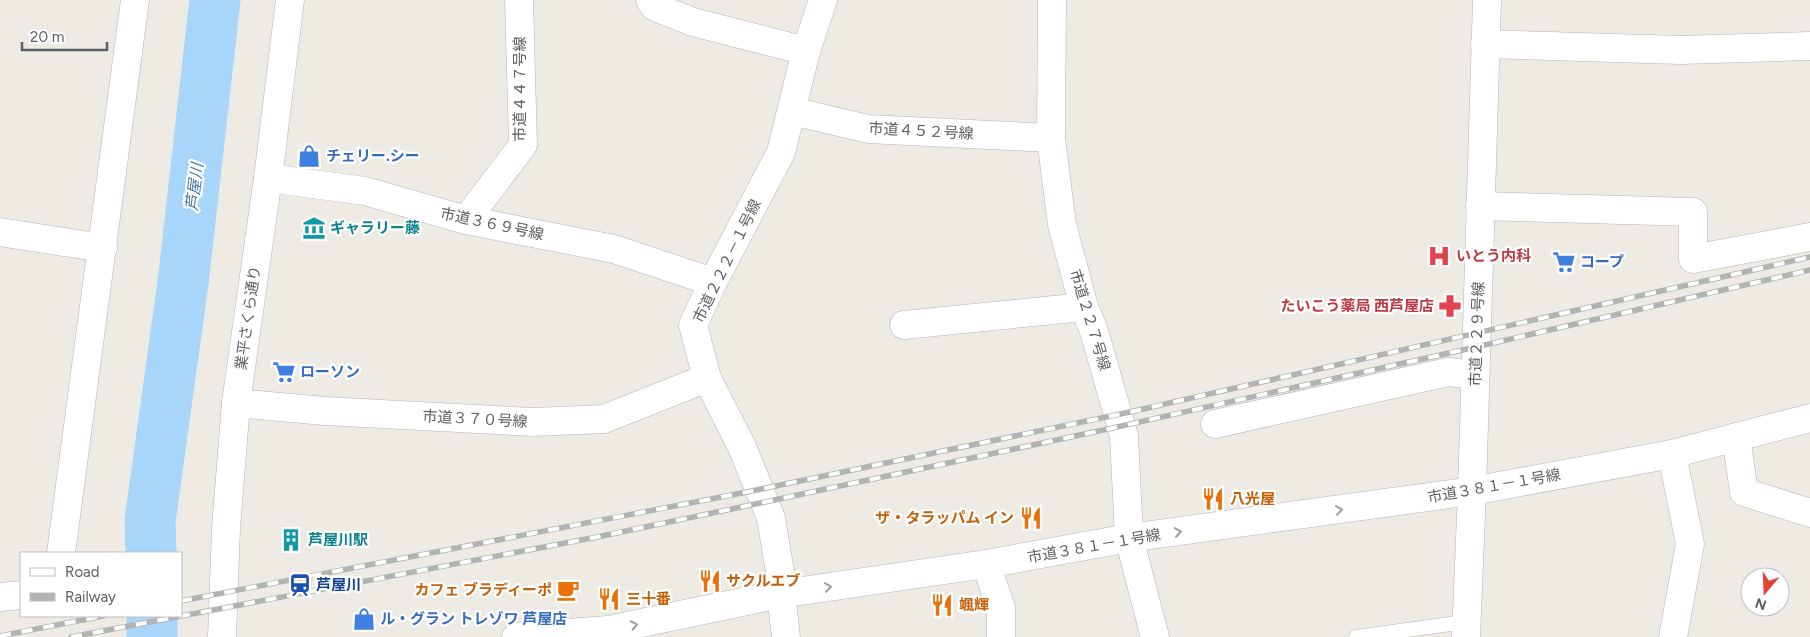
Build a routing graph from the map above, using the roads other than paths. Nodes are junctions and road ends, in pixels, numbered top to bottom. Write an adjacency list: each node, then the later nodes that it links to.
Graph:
1 (135, 0): 18 (street)
2 (290, 0): 13 (street, 業平さくら通り)
3 (519, 0): 15 (street, 市道４４７号線)
4 (650, 0): 10 (street)
5 (822, 0): 10 (street, 市道２２２－１号線)
6 (1052, 0): 12 (street, 市道２２７号線)
7 (1487, 0): 8 (street, 市道２２９号線)
8 (1485, 44): 9 (street); 14 (street, 市道２２９号線)
9 (1810, 46)
10 (806, 51): 11 (street, 市道２２２－１号線)
11 (792, 111): 12 (street, 市道４５２号線); 19 (street, 市道２２２－１号線)
12 (1051, 138): 20 (street, 市道２２７号線)
13 (268, 178): 15 (street, 市道３６９号線); 24 (street, 業平さくら通り)
14 (1480, 206): 17 (street); 22 (street, 市道２２９号線)
15 (466, 220): 19 (street, 市道３６９号線)
16 (0, 232): 18 (street)
17 (1810, 237)
18 (103, 248): 32 (street)
19 (713, 282): 23 (street, 市道２２２－１号線)
20 (1084, 308): 21 (street); 31 (street, 市道２２７号線)
21 (904, 325)
22 (1476, 375): 26 (street); 29 (street, 市道２２９号線)
23 (707, 378): 24 (street, 市道３７０号線); 34 (street, 市道２２２－１号線)
24 (236, 403): 38 (street, 業平さくら通り)
25 (1810, 418): 27 (street, 市道３８１－１号線)
26 (1215, 424)
27 (1736, 437): 28 (street, 市道３８１－１号線); 30 (street)
28 (1672, 454): 29 (street, 市道３８１－１号線); 44 (street)
29 (1472, 491): 31 (street, 市道３８１－１号線, one-way to 29); 37 (street, 市道２２９号線)
30 (1810, 513)
31 (1129, 538): 33 (street, 市道３８１－１号線); 42 (street, 市道２２７号線)
32 (61, 552)
33 (986, 564): 34 (street, 市道３８１－１号線, one-way to 33); 41 (street)
34 (781, 594): 39 (street, 市道３８１－１号線, one-way to 34); 40 (street, 市道２２２－１号線)
35 (20, 595): 36 (street)
36 (0, 597)
37 (1465, 629): 43 (lane)
38 (222, 637)
39 (516, 637)
40 (786, 637)
41 (1001, 637)
42 (1155, 637)
43 (1356, 637)
44 (1673, 637)

